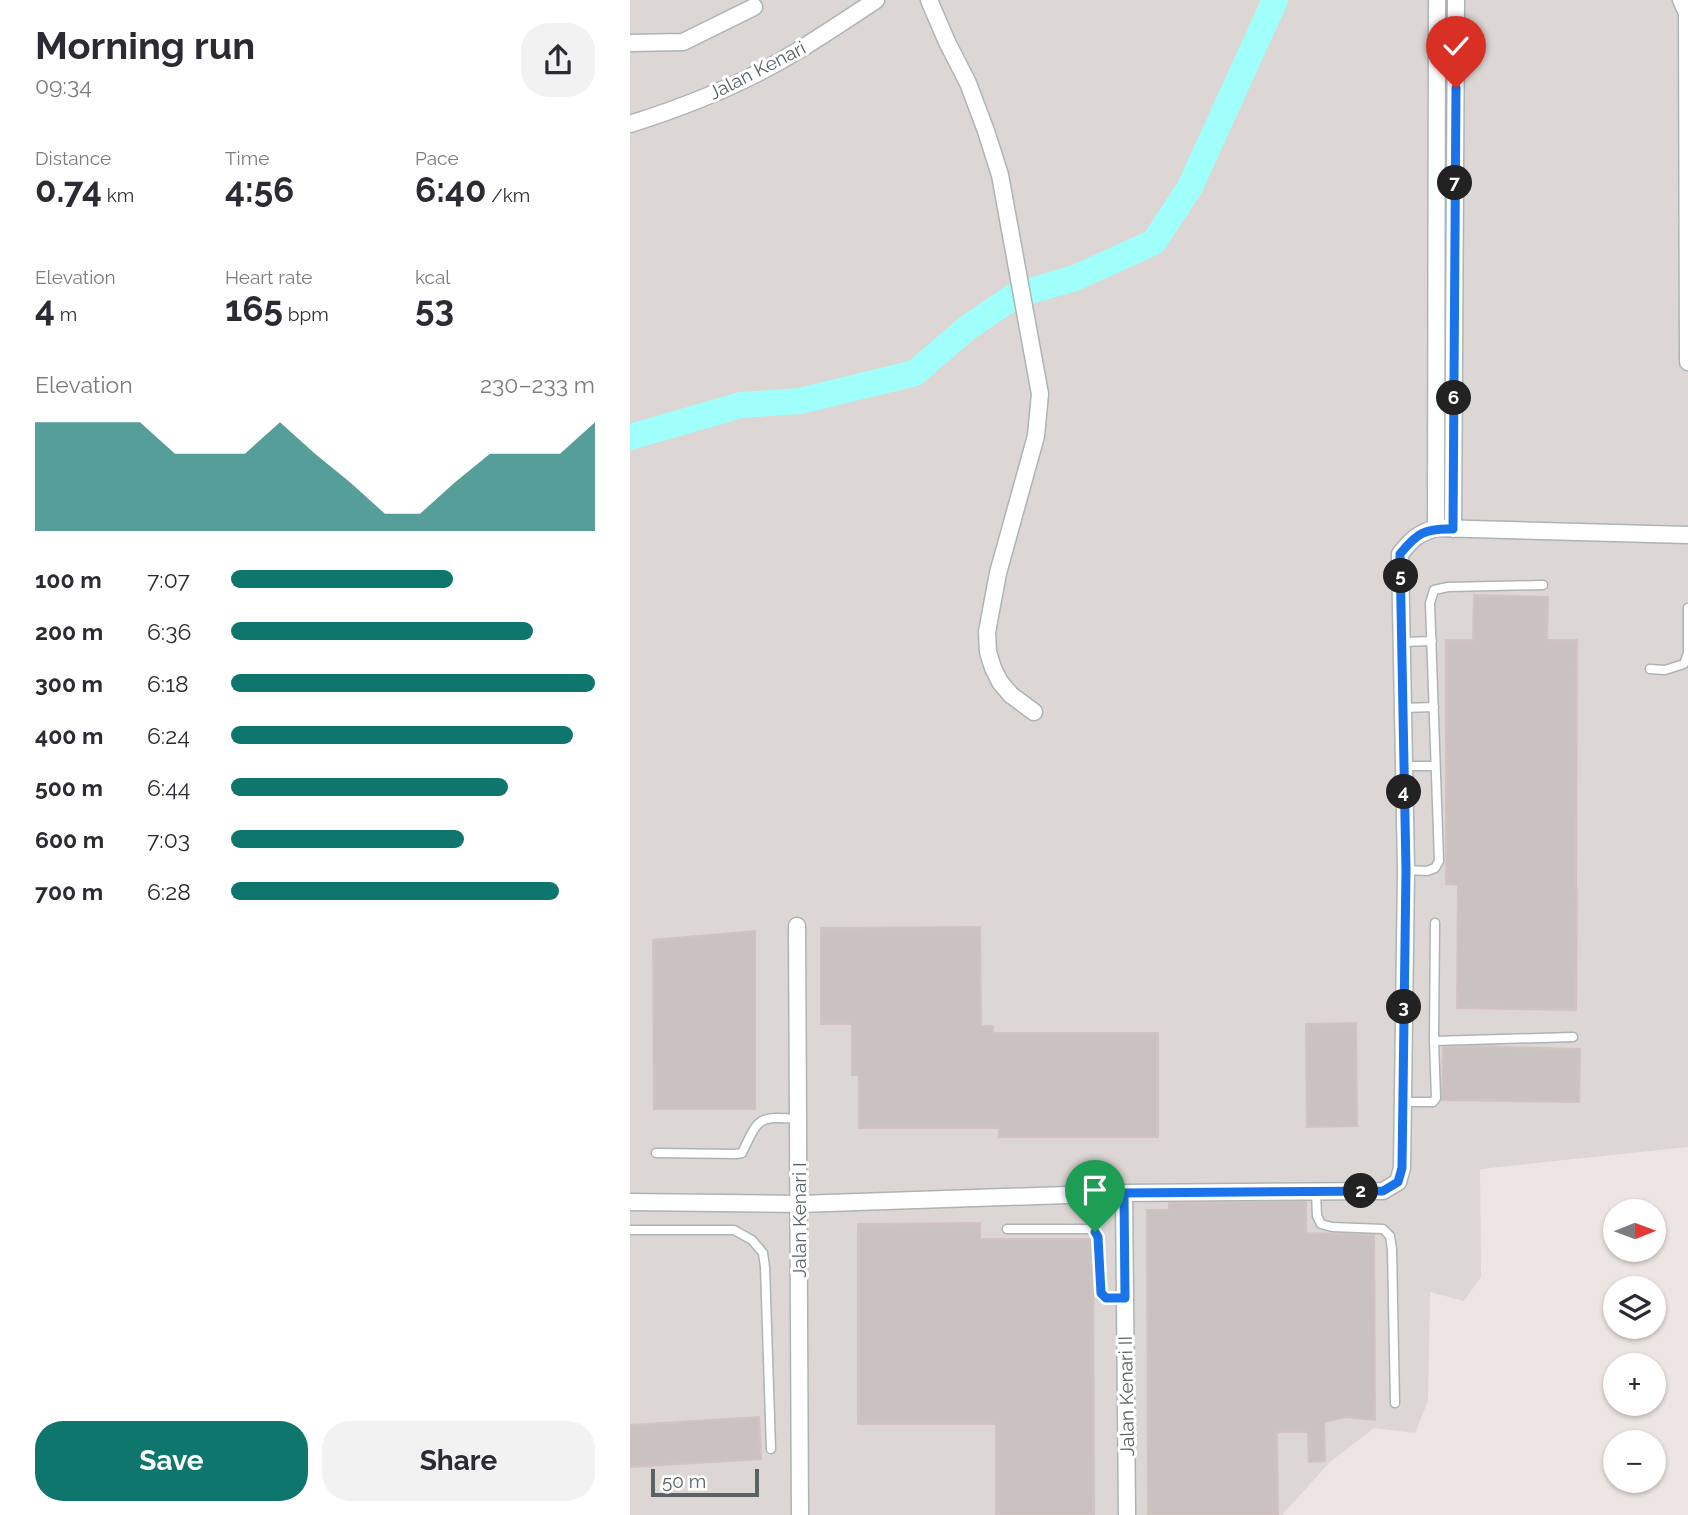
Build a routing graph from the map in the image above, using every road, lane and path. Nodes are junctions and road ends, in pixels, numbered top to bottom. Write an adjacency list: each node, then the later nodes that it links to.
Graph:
1 (876, 0): 8 (street, Jalan Kenari)
2 (929, 0): 19 (street)
3 (1437, 0): 10 (street)
4 (1456, 0): 10 (street)
5 (1681, 0): 9 (street)
6 (754, 7): 7 (street)
7 (630, 43)
8 (630, 124)
9 (1688, 362)
10 (1444, 529): 11 (street); 15 (street)
11 (1688, 535)
12 (1543, 585): 14 (lane)
13 (1688, 608): 16 (lane)
14 (1432, 641): 15 (lane); 17 (lane)
15 (1402, 642): 18 (street)
16 (1650, 669)
17 (1434, 707): 18 (lane); 21 (lane)
18 (1403, 708): 20 (street)
19 (1034, 712)
20 (1404, 766): 21 (lane); 22 (street)
21 (1436, 766): 22 (lane)
22 (1406, 870): 27 (street)
23 (1435, 923): 26 (lane)
24 (797, 926): 28 (street, Jalan Kenari I)
25 (1573, 1037): 26 (lane)
26 (1434, 1041): 27 (lane)
27 (1403, 1102): 30 (street)
28 (798, 1119): 29 (lane); 33 (street, Jalan Kenari I)
29 (656, 1153)
30 (1316, 1191): 31 (street); 37 (lane)
31 (1124, 1193): 33 (street); 36 (street, Jalan Kenari II)
32 (630, 1202): 33 (street)
33 (799, 1204): 39 (street, Jalan Kenari I)
34 (1007, 1229): 36 (lane)
35 (630, 1230): 38 (lane)
36 (1125, 1298): 40 (street, Jalan Kenari II)
37 (1395, 1403)
38 (771, 1449)
39 (800, 1515)
40 (1127, 1515)

